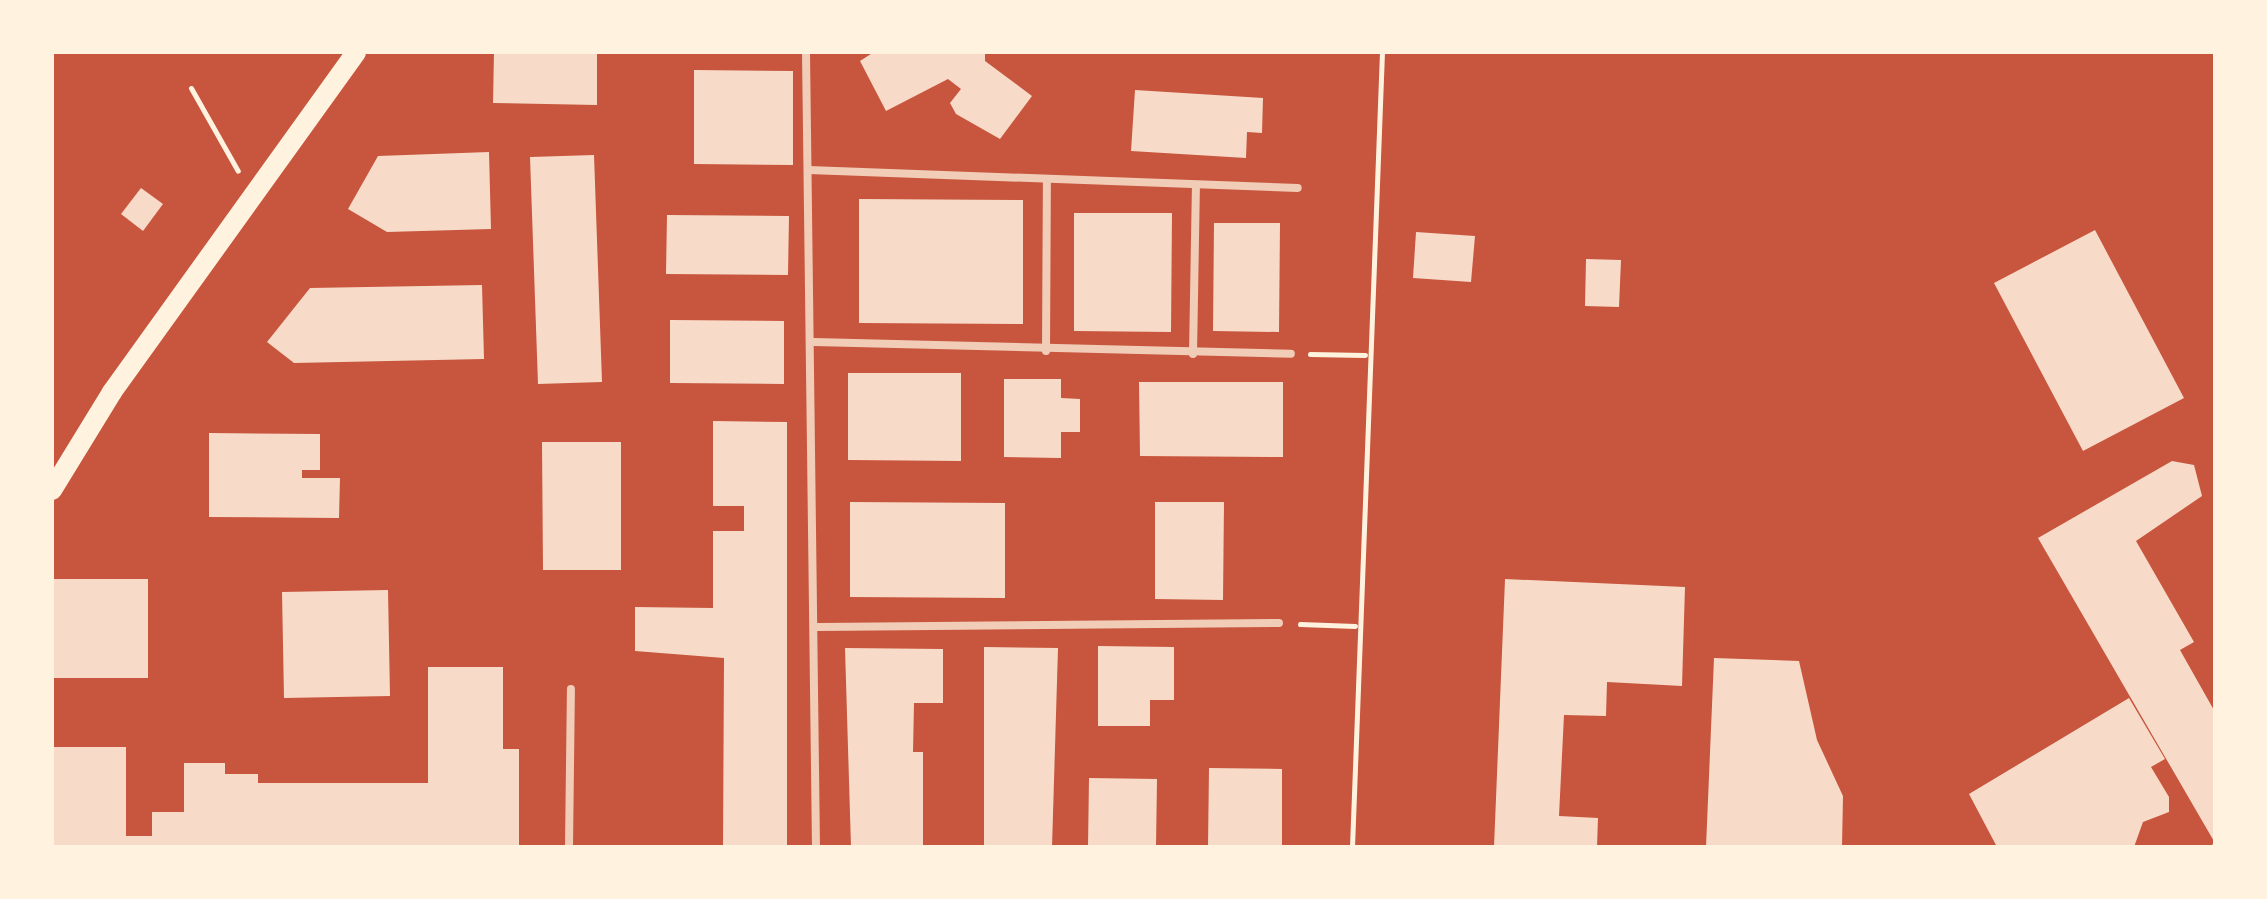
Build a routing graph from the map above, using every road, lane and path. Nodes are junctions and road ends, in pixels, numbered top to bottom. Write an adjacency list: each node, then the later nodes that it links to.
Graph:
1 (356, 52): 9 (main road)
2 (806, 52): 5 (street)
3 (1382, 52): 14 (path)
4 (191, 88): 9 (path)
5 (809, 170): 6 (street); 10 (street)
6 (1047, 179): 7 (street); 11 (street)
7 (1196, 185): 8 (street); 12 (street)
8 (1298, 188)
9 (252, 196): 15 (main road)
10 (814, 342): 11 (street); 18 (street)
11 (1046, 351): 12 (street)
12 (1193, 354): 13 (street)
13 (1291, 354): 14 (path)
14 (1365, 355): 17 (path)
15 (52, 490)
16 (1279, 623): 17 (path); 18 (street)
17 (1355, 626): 22 (path)
18 (818, 627): 21 (street)
19 (571, 689): 20 (street)
20 (569, 847)
21 (816, 847)
22 (1352, 847)

